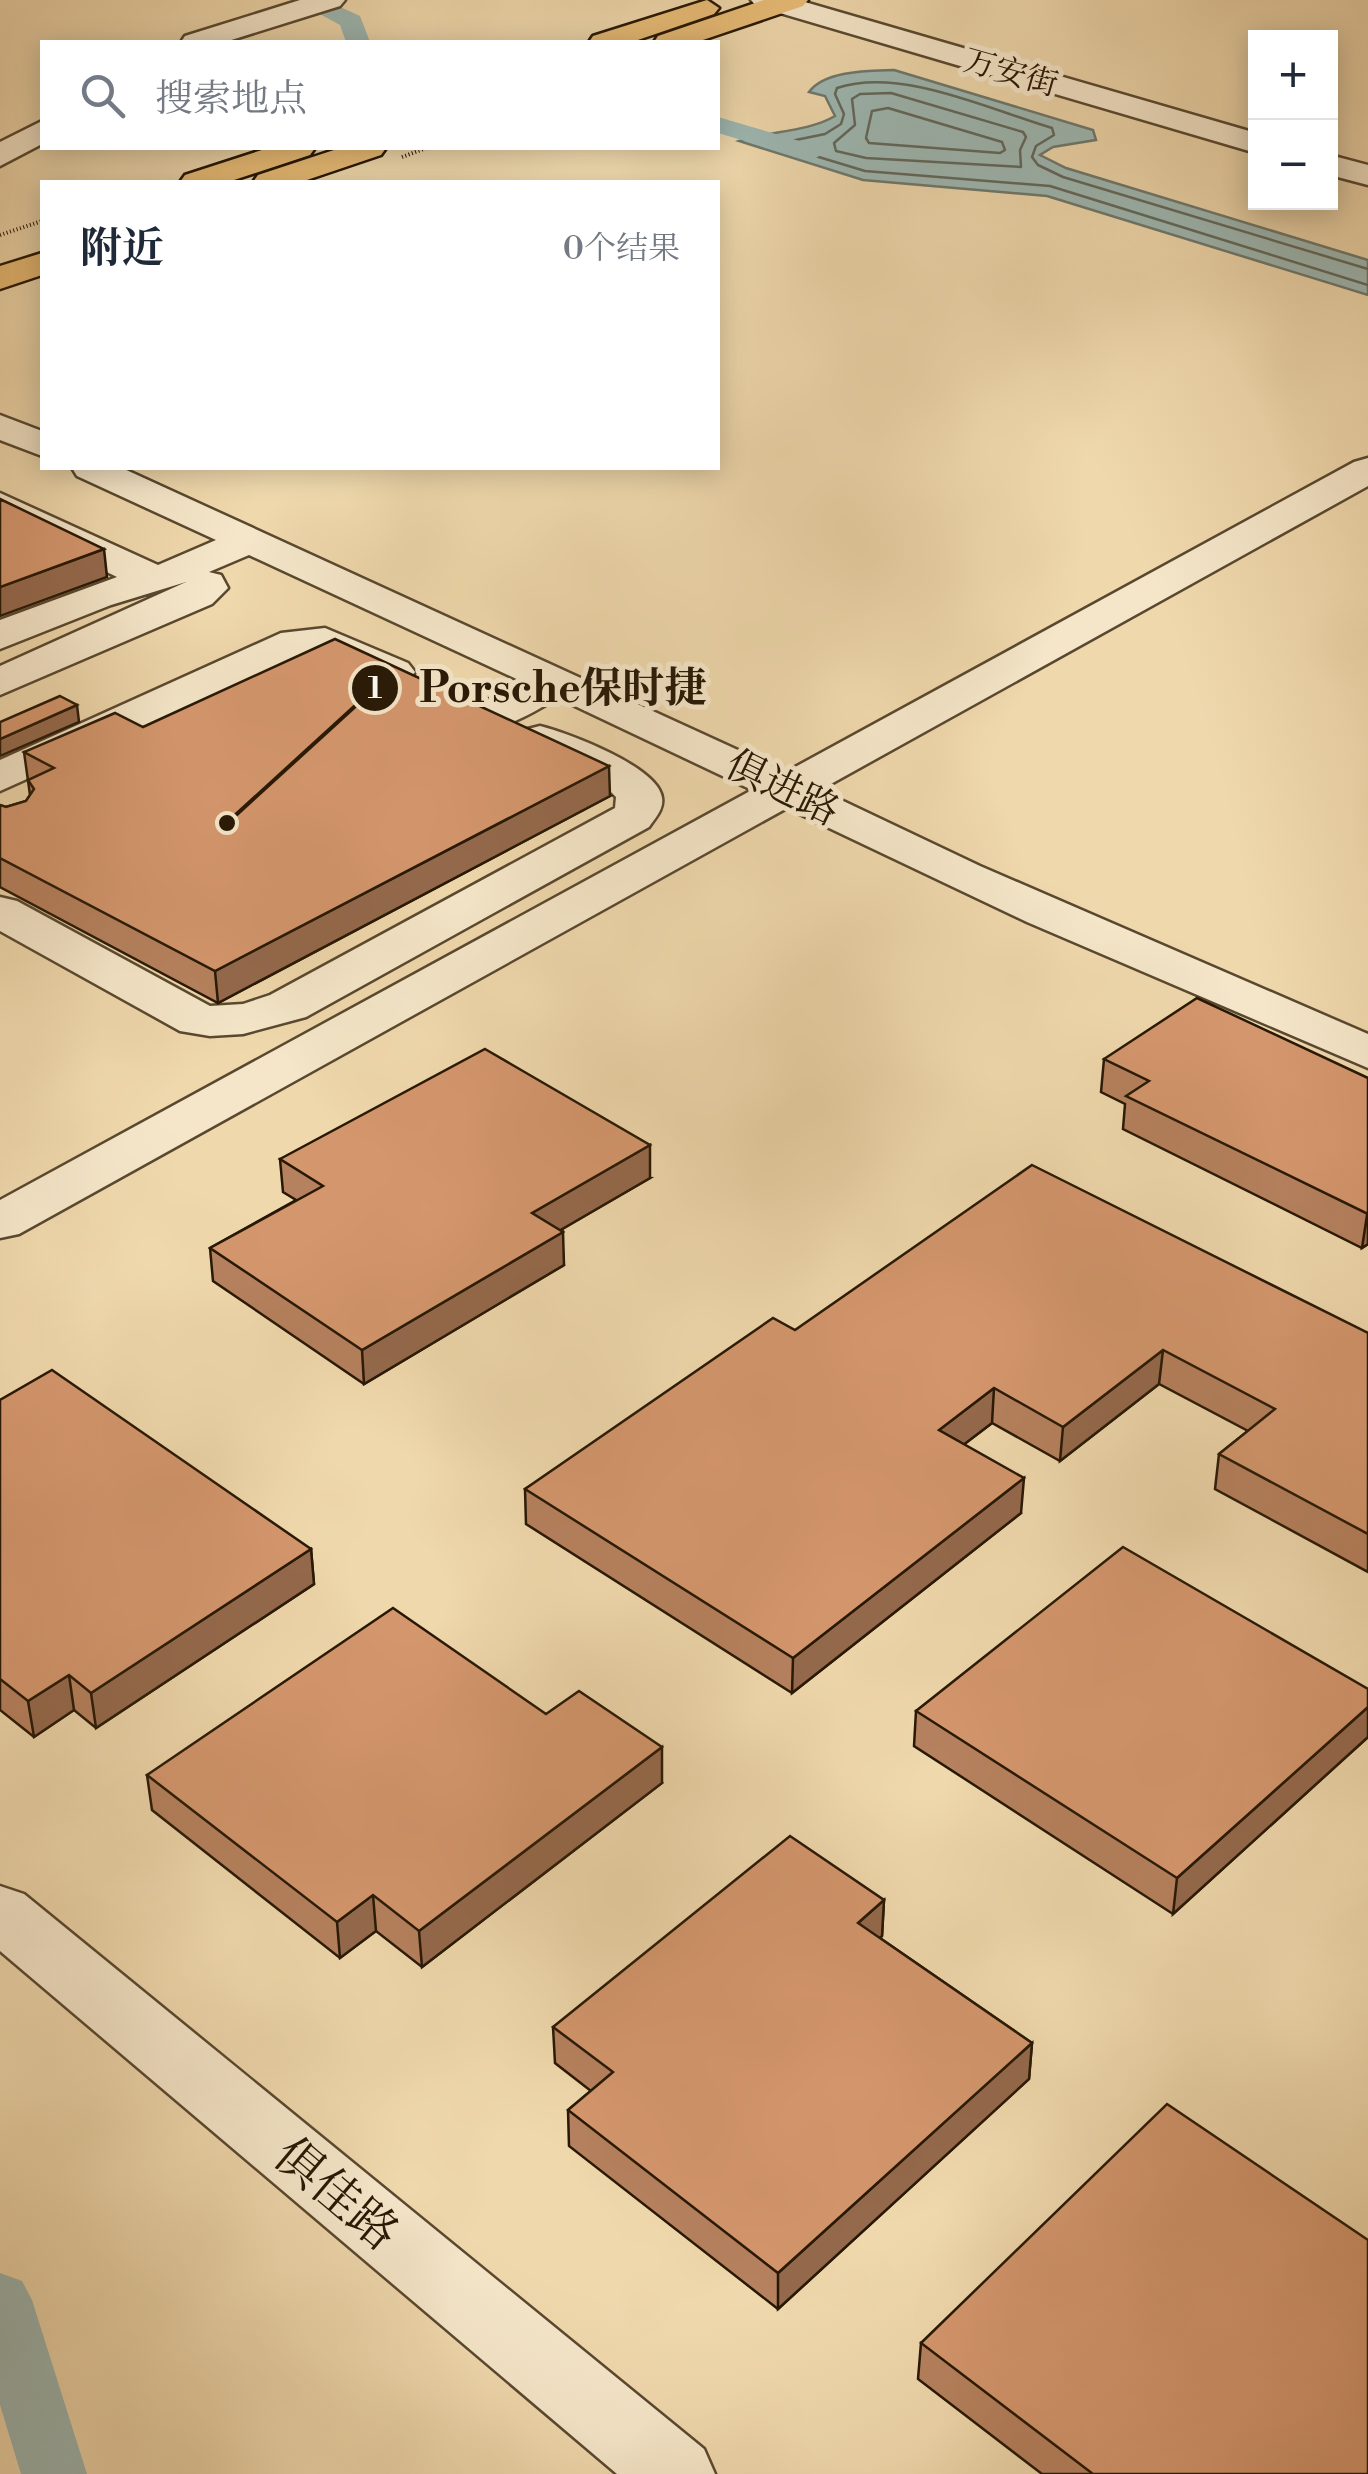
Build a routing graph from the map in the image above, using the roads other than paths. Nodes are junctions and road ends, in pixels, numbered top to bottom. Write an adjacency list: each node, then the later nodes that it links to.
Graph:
1 (330, 0): 4 (street)
2 (726, 0): 5 (main road)
3 (780, 1): 6 (main road); 8 (street, 万安街)
4 (202, 40)
5 (610, 40)
6 (674, 40)
7 (40, 131): 11 (street)
8 (1248, 141)
9 (292, 150): 14 (main road)
10 (364, 150): 15 (main road)
11 (0, 156)
12 (1338, 167): 13 (street)
13 (1368, 176)
14 (202, 180)
15 (276, 180)
16 (40, 236): 17 (main road)
17 (0, 250)
18 (40, 264): 19 (main road)
19 (0, 278)
20 (0, 426): 21 (street)
21 (40, 445)
22 (95, 470): 25 (street, 俱进路)
23 (1368, 470): 33 (street)
24 (0, 505): 26 (street)
25 (250, 540): 26 (street); 33 (street, 俱进路)
26 (169, 575): 27 (street); 29 (street)
27 (0, 636)
28 (231, 671): 31 (street); 32 (street); 34 (street)
29 (0, 682)
30 (546, 688): 32 (street)
31 (272, 690)
32 (457, 701): 36 (street)
33 (787, 791): 37 (street); 38 (street, 俱进路)
34 (4, 804)
35 (0, 911): 36 (street)
36 (304, 980): 37 (street)
37 (372, 1018): 39 (street)
38 (1368, 1053)
39 (0, 1222)
40 (0, 1912): 41 (street, 俱佳路)
41 (674, 2474)

